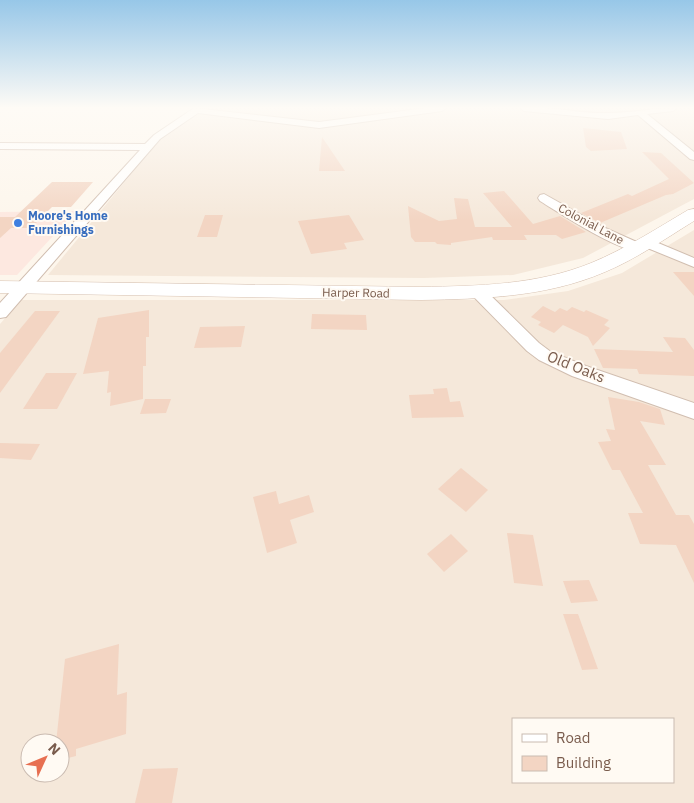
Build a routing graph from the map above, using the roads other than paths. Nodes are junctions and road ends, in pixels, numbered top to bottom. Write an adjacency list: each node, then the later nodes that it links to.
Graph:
1 (680, 145): 4 (street)
2 (0, 146): 3 (street)
3 (147, 147): 10 (street)
4 (694, 157)
5 (544, 198): 7 (street, Colonial Lane)
6 (694, 214): 7 (main road, Harper Road)
7 (642, 246): 8 (street, Colonial Lane); 11 (main road, Harper Road)
8 (694, 263)
9 (0, 287): 10 (main road, Harper Road)
10 (24, 288): 11 (main road, Harper Road); 12 (street)
11 (477, 291): 13 (street, Old Oaks)
12 (0, 313)
13 (694, 411)

